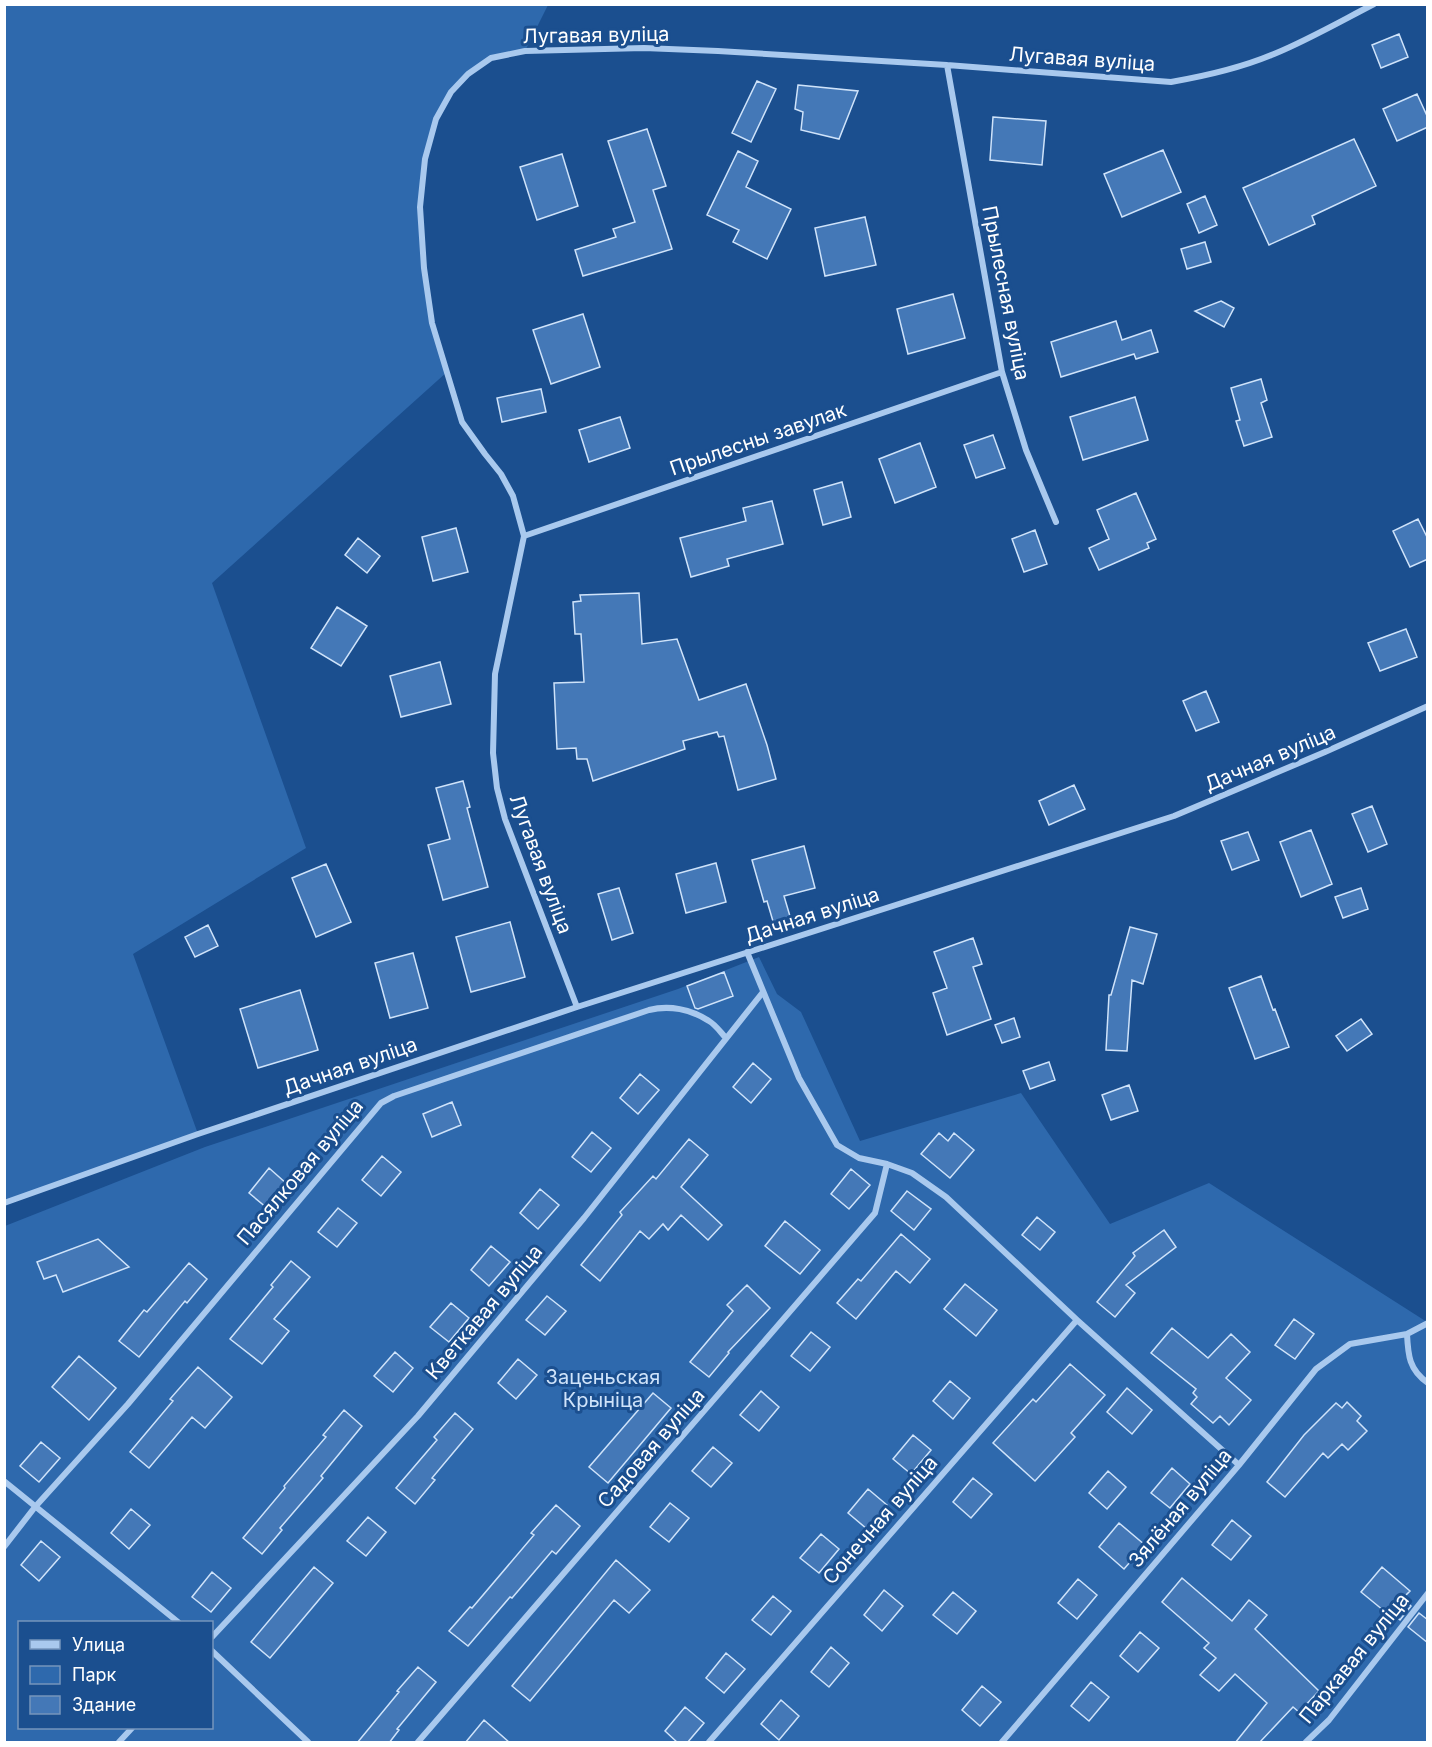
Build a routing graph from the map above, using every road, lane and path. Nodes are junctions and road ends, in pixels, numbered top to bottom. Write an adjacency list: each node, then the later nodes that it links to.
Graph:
1 (1374, 4): 2 (street, Лугавая вуліца)
2 (947, 65): 3 (street, Прылесная вуліца); 5 (street, Лугавая вуліца)
3 (1002, 372): 4 (street, Прылесная вуліца); 5 (street, Прылесны завулак)
4 (1056, 522)
5 (524, 536): 9 (street, Лугавая вуліца)
6 (1428, 706): 7 (street, Дачная вуліца)
7 (747, 952): 8 (street); 9 (street, Дачная вуліца)
8 (763, 992): 10 (street, Кветкавая вуліца); 11 (street)
9 (577, 1007): 12 (street, Дачная вуліца)
10 (726, 1038): 19 (street, Пасялковая вуліца); 23 (street, Кветкавая вуліца)
11 (887, 1164): 13 (street); 28 (street, Садовая вуліца)
12 (4, 1203)
13 (1077, 1320): 17 (street); 29 (street, Сонечная вуліца)
14 (1428, 1323): 15 (street, Зялёная вуліца)
15 (1407, 1334): 16 (street); 17 (street, Зялёная вуліца)
16 (1428, 1383)
17 (1239, 1465): 30 (street, Зялёная вуліца)
18 (4, 1481): 19 (street)
19 (35, 1507): 20 (street, Пасялковая вуліца); 22 (street)
20 (4, 1546)
21 (1428, 1593): 31 (street, Паркавая вуліца)
22 (176, 1621)
23 (213, 1637)
24 (213, 1652): 27 (street)
25 (131, 1729): 26 (street)
26 (119, 1743)
27 (308, 1743)
28 (418, 1743)
29 (709, 1743)
30 (1002, 1743)
31 (1306, 1743)

